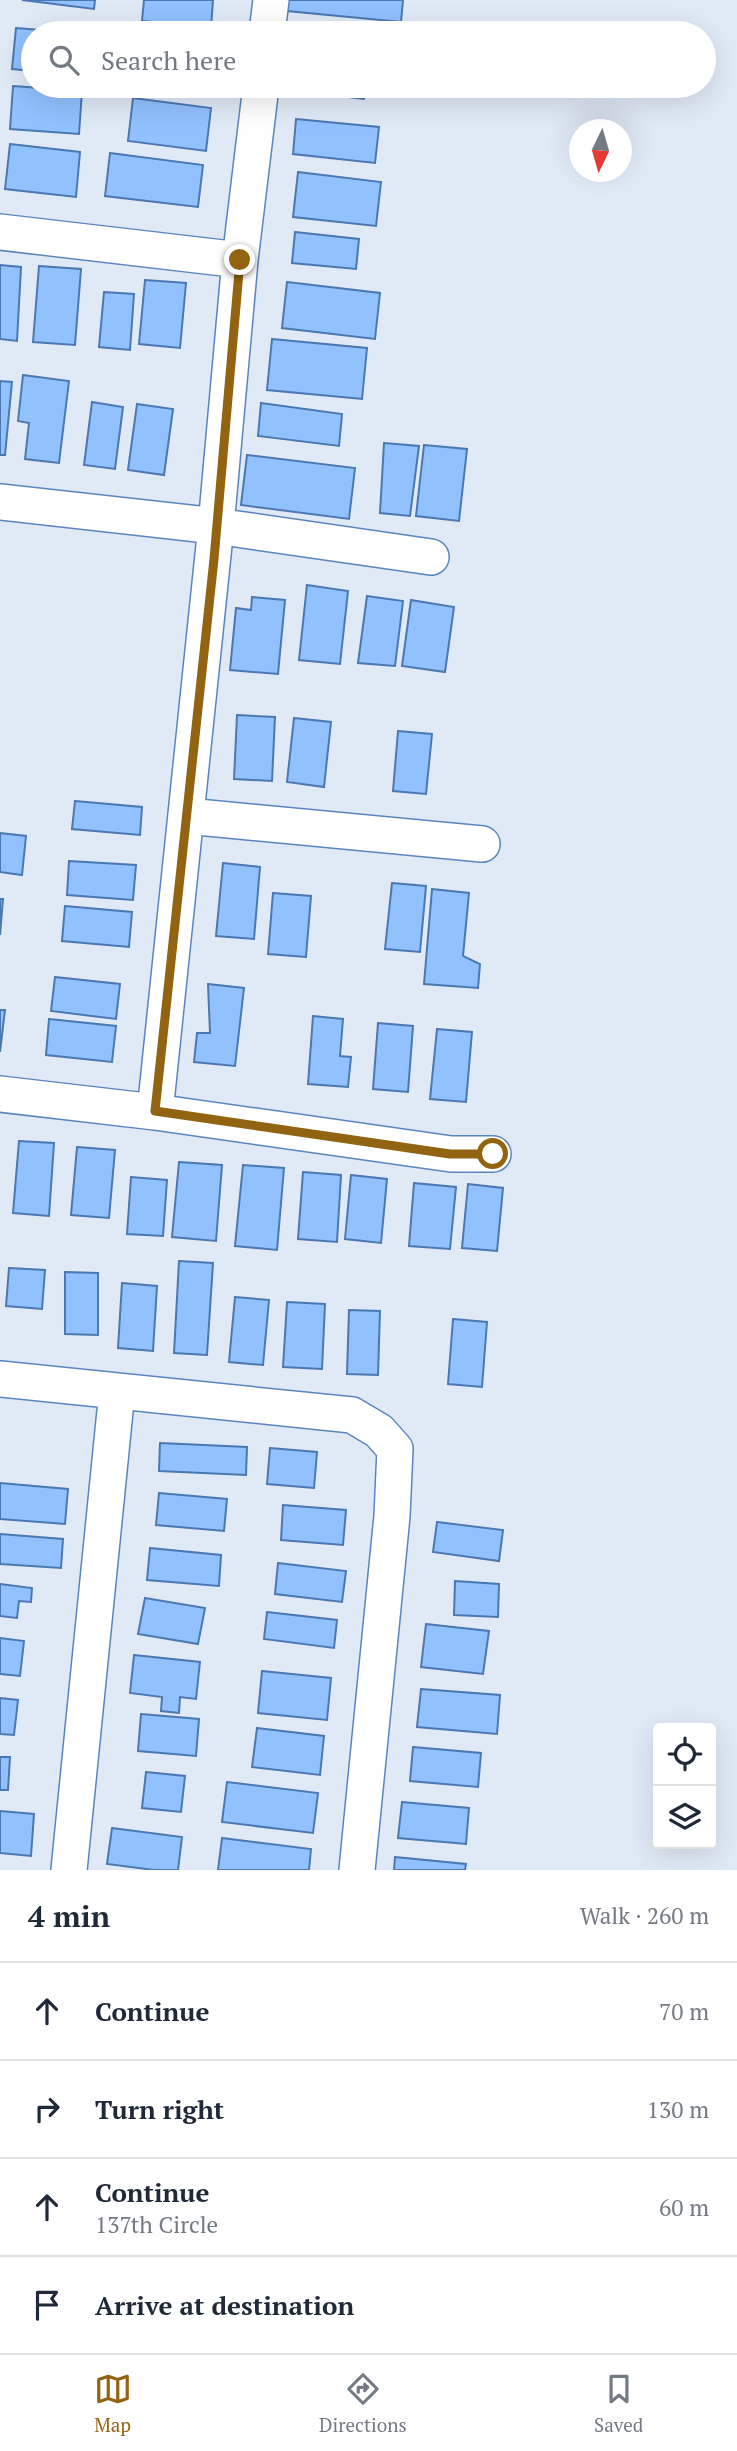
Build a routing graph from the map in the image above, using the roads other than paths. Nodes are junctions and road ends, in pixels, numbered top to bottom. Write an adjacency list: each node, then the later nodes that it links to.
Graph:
1 (271, 0): 2 (street)
2 (268, 21)
3 (260, 98): 5 (street)
4 (0, 232): 5 (street)
5 (240, 260): 7 (street)
6 (0, 502): 7 (street)
7 (216, 526): 8 (street); 9 (street)
8 (431, 557)
9 (187, 816): 10 (street); 12 (street)
10 (482, 844)
11 (0, 1094): 12 (street)
12 (155, 1111): 13 (street)
13 (493, 1154)
14 (0, 1379): 15 (street)
15 (117, 1391): 16 (street); 17 (street)
16 (69, 1870)
17 (357, 1870)

